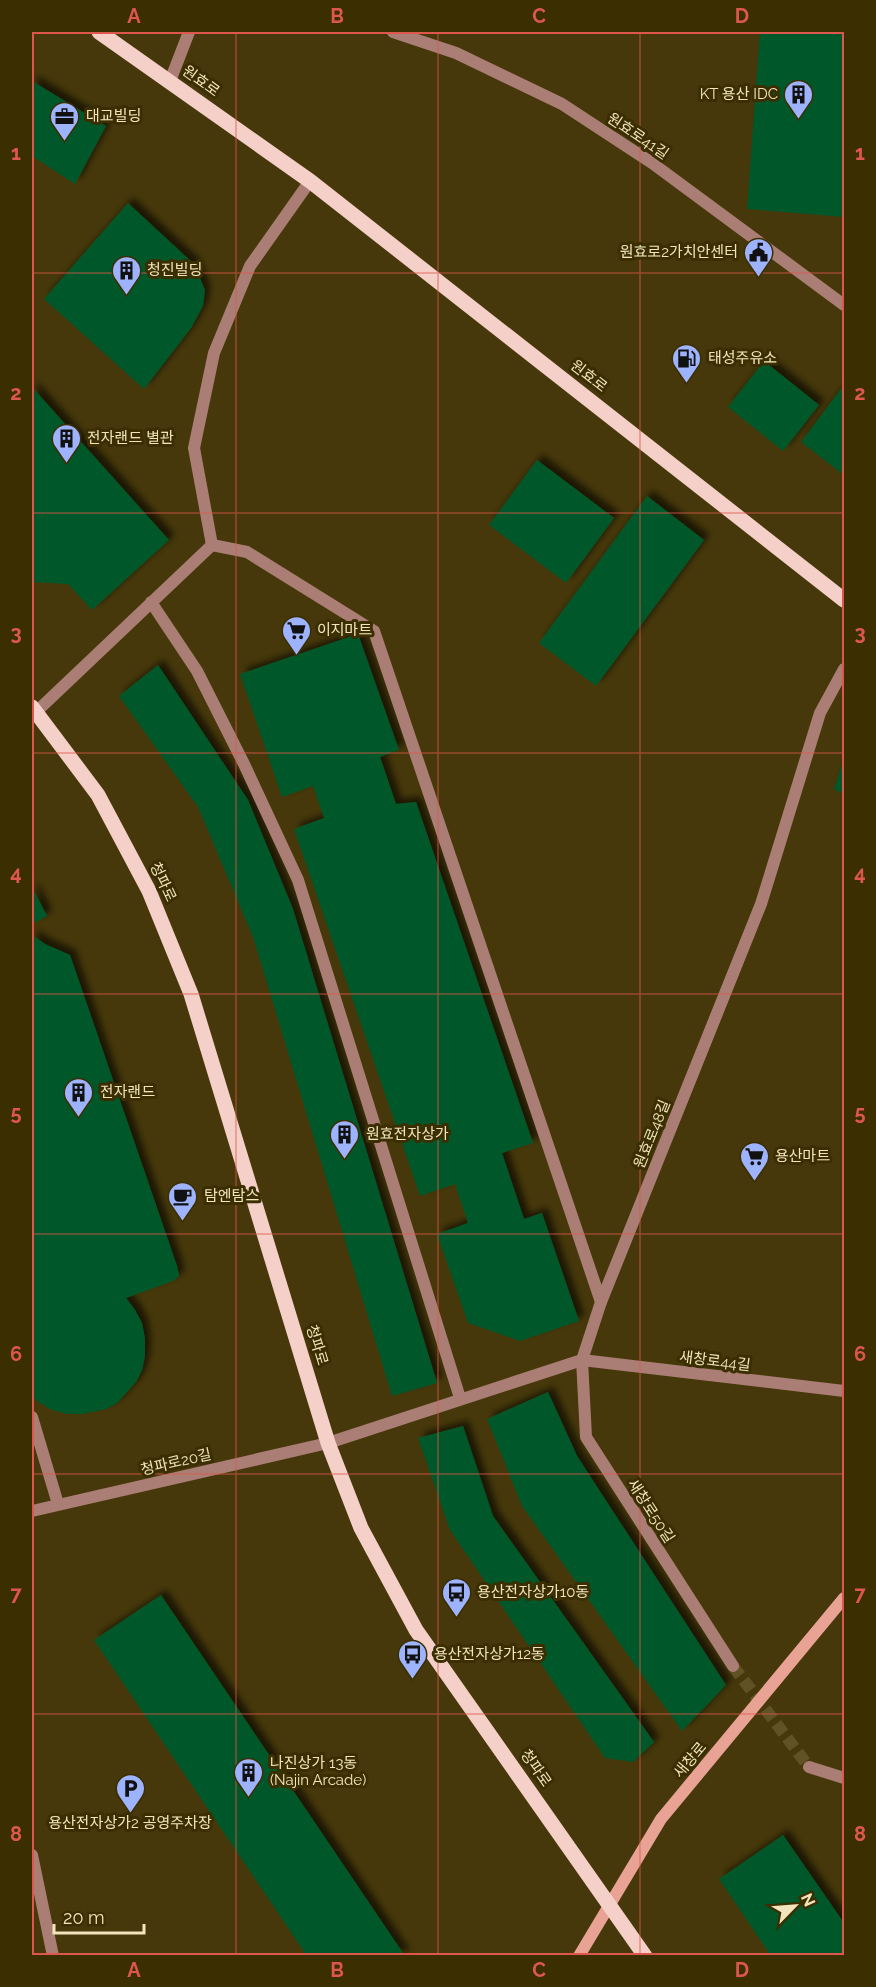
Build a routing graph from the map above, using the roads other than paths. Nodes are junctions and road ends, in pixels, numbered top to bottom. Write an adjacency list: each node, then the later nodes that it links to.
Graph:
1 (99, 32): 4 (main road, 원효로)
2 (189, 32): 4 (street)
3 (393, 32): 6 (street, 원효로41길)
4 (170, 81): 5 (main road, 원효로)
5 (310, 181): 7 (street); 8 (main road, 원효로)
6 (844, 304)
7 (212, 545): 9 (street); 12 (street)
8 (844, 600)
9 (152, 602): 11 (street); 15 (street)
10 (844, 669): 12 (street, 원효로48길)
11 (34, 710): 17 (main road, 청파로)
12 (601, 1302): 13 (street, 원효로48길)
13 (582, 1360): 14 (street, 새창로44길); 15 (street); 21 (street, 새창로50길)
14 (844, 1391)
15 (460, 1398): 17 (street)
16 (32, 1417): 18 (street)
17 (328, 1443): 18 (street, 청파로20길); 25 (main road, 청파로)
18 (58, 1504): 19 (street, 청파로20길)
19 (32, 1511)
20 (844, 1598): 25 (main road, 새창로)
21 (733, 1666)
22 (809, 1767): 23 (street)
23 (844, 1778)
24 (32, 1855): 26 (street)
25 (610, 1905): 27 (main road, 새창로); 28 (main road, 청파로)
26 (53, 1956)
27 (579, 1956)
28 (645, 1956)

